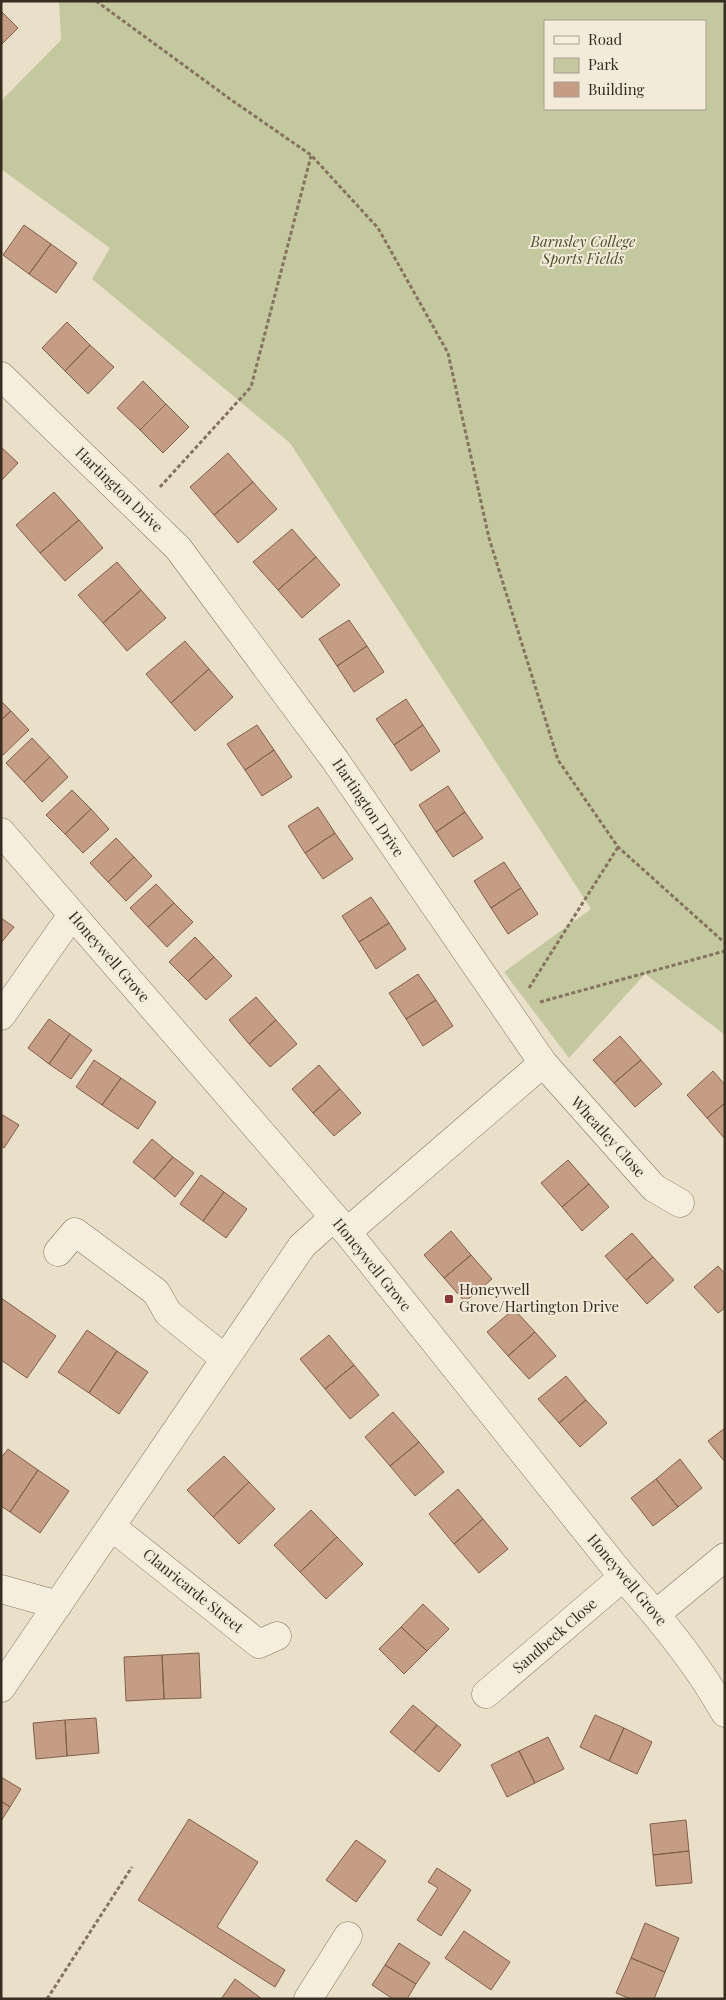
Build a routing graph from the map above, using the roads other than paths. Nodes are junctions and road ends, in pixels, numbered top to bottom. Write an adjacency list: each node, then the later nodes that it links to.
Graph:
1 (1, 376): 5 (street, Hartington Drive)
2 (1, 832): 3 (street, Honeywell Grove)
3 (72, 915): 4 (street); 7 (street, Honeywell Grove)
4 (1, 1016)
5 (543, 1063): 6 (street, Wheatley Close); 7 (street)
6 (680, 1203)
7 (340, 1225): 9 (street); 12 (street, Honeywell Grove)
8 (58, 1252): 9 (street)
9 (225, 1359): 10 (street)
10 (112, 1527): 14 (street); 16 (street, Clanricarde Street)
11 (725, 1557): 15 (street)
12 (623, 1577): 15 (street, Honeywell Grove); 18 (street, Sandbeck Close)
13 (1, 1589): 14 (street)
14 (58, 1605): 17 (street)
15 (656, 1614): 19 (street, Honeywell Grove)
16 (277, 1636)
17 (1, 1688)
18 (486, 1694)
19 (725, 1713)
20 (348, 1936): 21 (street)
21 (308, 1999)

